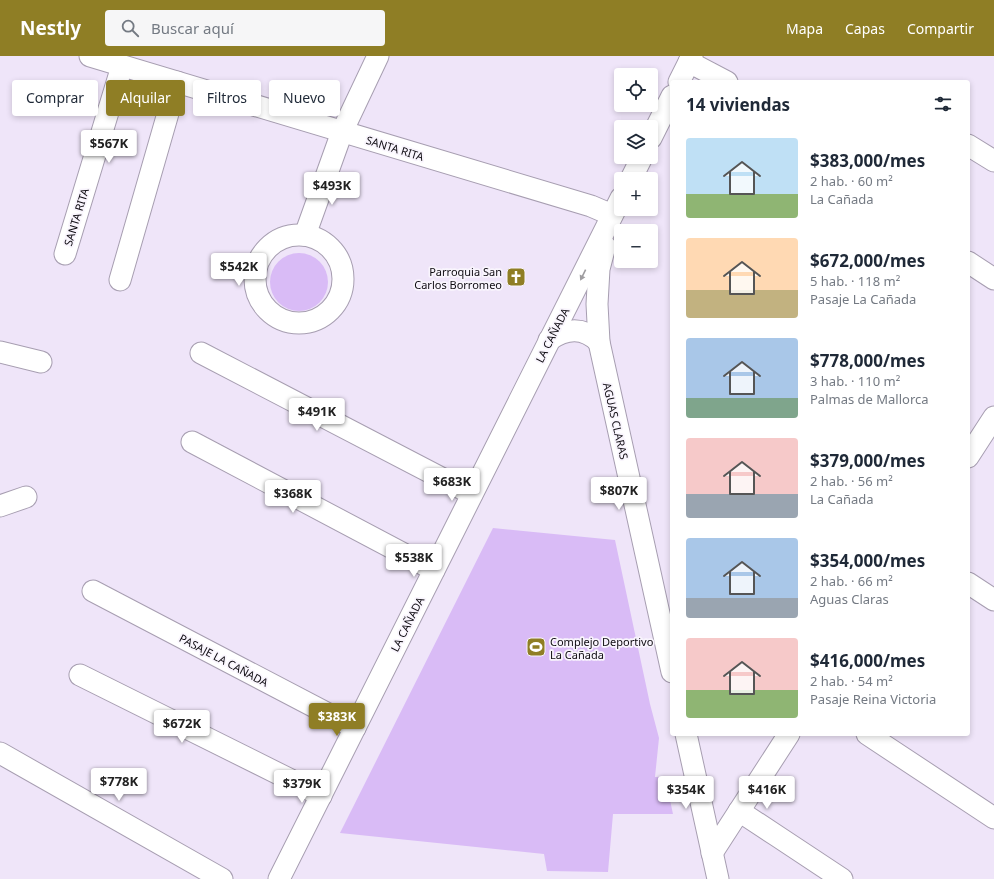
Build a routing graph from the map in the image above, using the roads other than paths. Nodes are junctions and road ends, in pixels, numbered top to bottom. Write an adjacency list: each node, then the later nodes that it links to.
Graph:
1 (90, 56): 4 (street, SANTA RITA)
2 (378, 56): 12 (street)
3 (691, 59): 6 (street); 7 (street)
4 (122, 66): 5 (street, SANTA RITA); 19 (street, SANTA RITA)
5 (170, 80)
6 (680, 80)
7 (724, 80)
8 (185, 84): 12 (street, SANTA RITA)
9 (670, 100): 11 (street)
10 (167, 116): 22 (street)
11 (658, 124)
12 (342, 132): 15 (street, SANTA RITA); 18 (street)
13 (970, 146): 14 (street)
14 (994, 161)
15 (614, 206)
16 (614, 212): 23 (street, LA CAÑADA, one-way to 23)
17 (614, 216): 24 (street, AGUAS CLARAS)
18 (304, 235): 18 (street)
19 (65, 254)
20 (970, 263): 21 (street)
21 (994, 279)
22 (120, 280)
23 (549, 340): 24 (street); 31 (street, LA CAÑADA)
24 (599, 342): 38 (street, AGUAS CLARAS)
25 (0, 352): 27 (street)
26 (201, 353): 31 (street)
27 (41, 362)
28 (994, 417): 30 (street)
29 (192, 442): 34 (street)
30 (970, 454)
31 (472, 494): 34 (street, LA CAÑADA)
32 (26, 497): 33 (street)
33 (0, 506)
34 (434, 570): 40 (street, LA CAÑADA)
35 (970, 584): 37 (street)
36 (93, 591): 40 (street, PASAJE LA CAÑADA)
37 (994, 600)
38 (670, 663)
39 (80, 675): 45 (street)
40 (355, 728): 45 (street, LA CAÑADA)
41 (686, 736): 48 (street)
42 (788, 736): 46 (street)
43 (870, 736): 47 (street)
44 (0, 753): 49 (street)
45 (321, 796): 50 (street, LA CAÑADA)
46 (739, 812): 48 (street); 52 (street)
47 (994, 818)
48 (712, 853): 51 (street)
49 (222, 879)
50 (279, 879)
51 (718, 879)
52 (842, 879)

